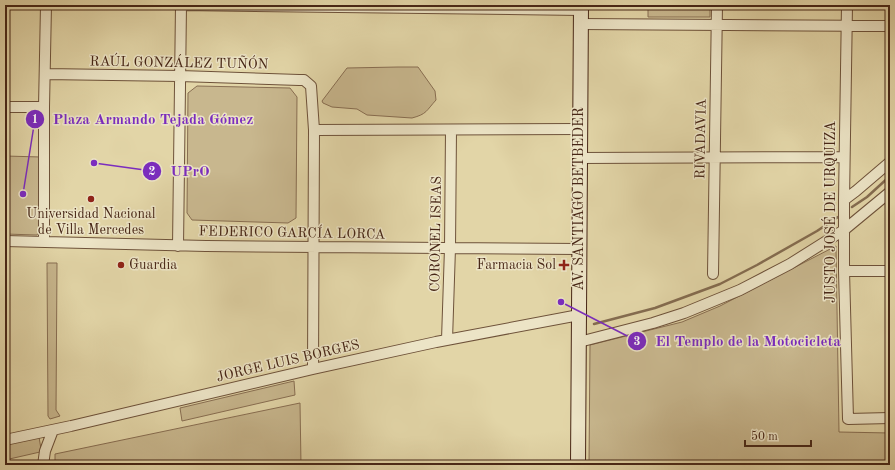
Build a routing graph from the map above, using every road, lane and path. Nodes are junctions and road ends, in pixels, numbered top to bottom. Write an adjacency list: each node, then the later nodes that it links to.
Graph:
1 (46, 5): 10 (street)
2 (181, 5): 5 (street); 11 (street)
3 (717, 5): 7 (street, RIVADAVIA)
4 (847, 5): 8 (street, JUSTO JOSÉ DE URQUIZA)
5 (581, 8): 6 (main road, AV. SANTIAGO BETBEDER)
6 (580, 24): 7 (street); 14 (main road, AV. SANTIAGO BETBEDER)
7 (716, 25): 8 (street); 19 (street, RIVADAVIA)
8 (847, 25): 9 (street); 17 (street, JUSTO JOSÉ DE URQUIZA)
9 (890, 26)
10 (45, 74): 11 (street, RAÚL GONZÁLEZ TUÑÓN); 13 (street)
11 (180, 76): 15 (street, RAÚL GONZÁLEZ TUÑÓN); 26 (street)
12 (5, 107): 13 (street)
13 (44, 108): 25 (street)
14 (580, 129): 16 (street); 18 (main road, AV. SANTIAGO BETBEDER)
15 (314, 130): 16 (street); 27 (street)
16 (451, 130): 28 (street, CORONEL ISEAS)
17 (844, 157): 19 (street); 22 (street, JUSTO JOSÉ DE URQUIZA)
18 (580, 158): 19 (street); 29 (main road, AV. SANTIAGO BETBEDER)
19 (715, 158): 32 (street, RIVADAVIA)
20 (890, 162): 22 (street)
21 (890, 192): 23 (street)
22 (844, 200): 23 (street, JUSTO JOSÉ DE URQUIZA)
23 (844, 230): 30 (street, JUSTO JOSÉ DE URQUIZA); 35 (street)
24 (5, 241): 25 (street, FEDERICO GARCÍA LORCA)
25 (44, 242): 26 (street, FEDERICO GARCÍA LORCA)
26 (178, 246): 27 (street, FEDERICO GARCÍA LORCA)
27 (314, 247): 28 (street, FEDERICO GARCÍA LORCA); 36 (street)
28 (450, 248): 29 (street, FEDERICO GARCÍA LORCA); 34 (street, CORONEL ISEAS)
29 (579, 249): 33 (main road, AV. SANTIAGO BETBEDER)
30 (844, 270): 31 (street); 37 (street, JUSTO JOSÉ DE URQUIZA)
31 (890, 271)
32 (713, 274)
33 (579, 315): 34 (street, JORGE LUIS BORGES); 35 (main road, AV. SANTIAGO BETBEDER)
34 (447, 340): 36 (street, JORGE LUIS BORGES)
35 (579, 342): 41 (main road, AV. SANTIAGO BETBEDER)
36 (313, 369): 38 (street, JORGE LUIS BORGES)
37 (890, 418)
38 (53, 430): 39 (street, JORGE LUIS BORGES); 40 (street)
39 (5, 440)
40 (43, 465)
41 (578, 465)

